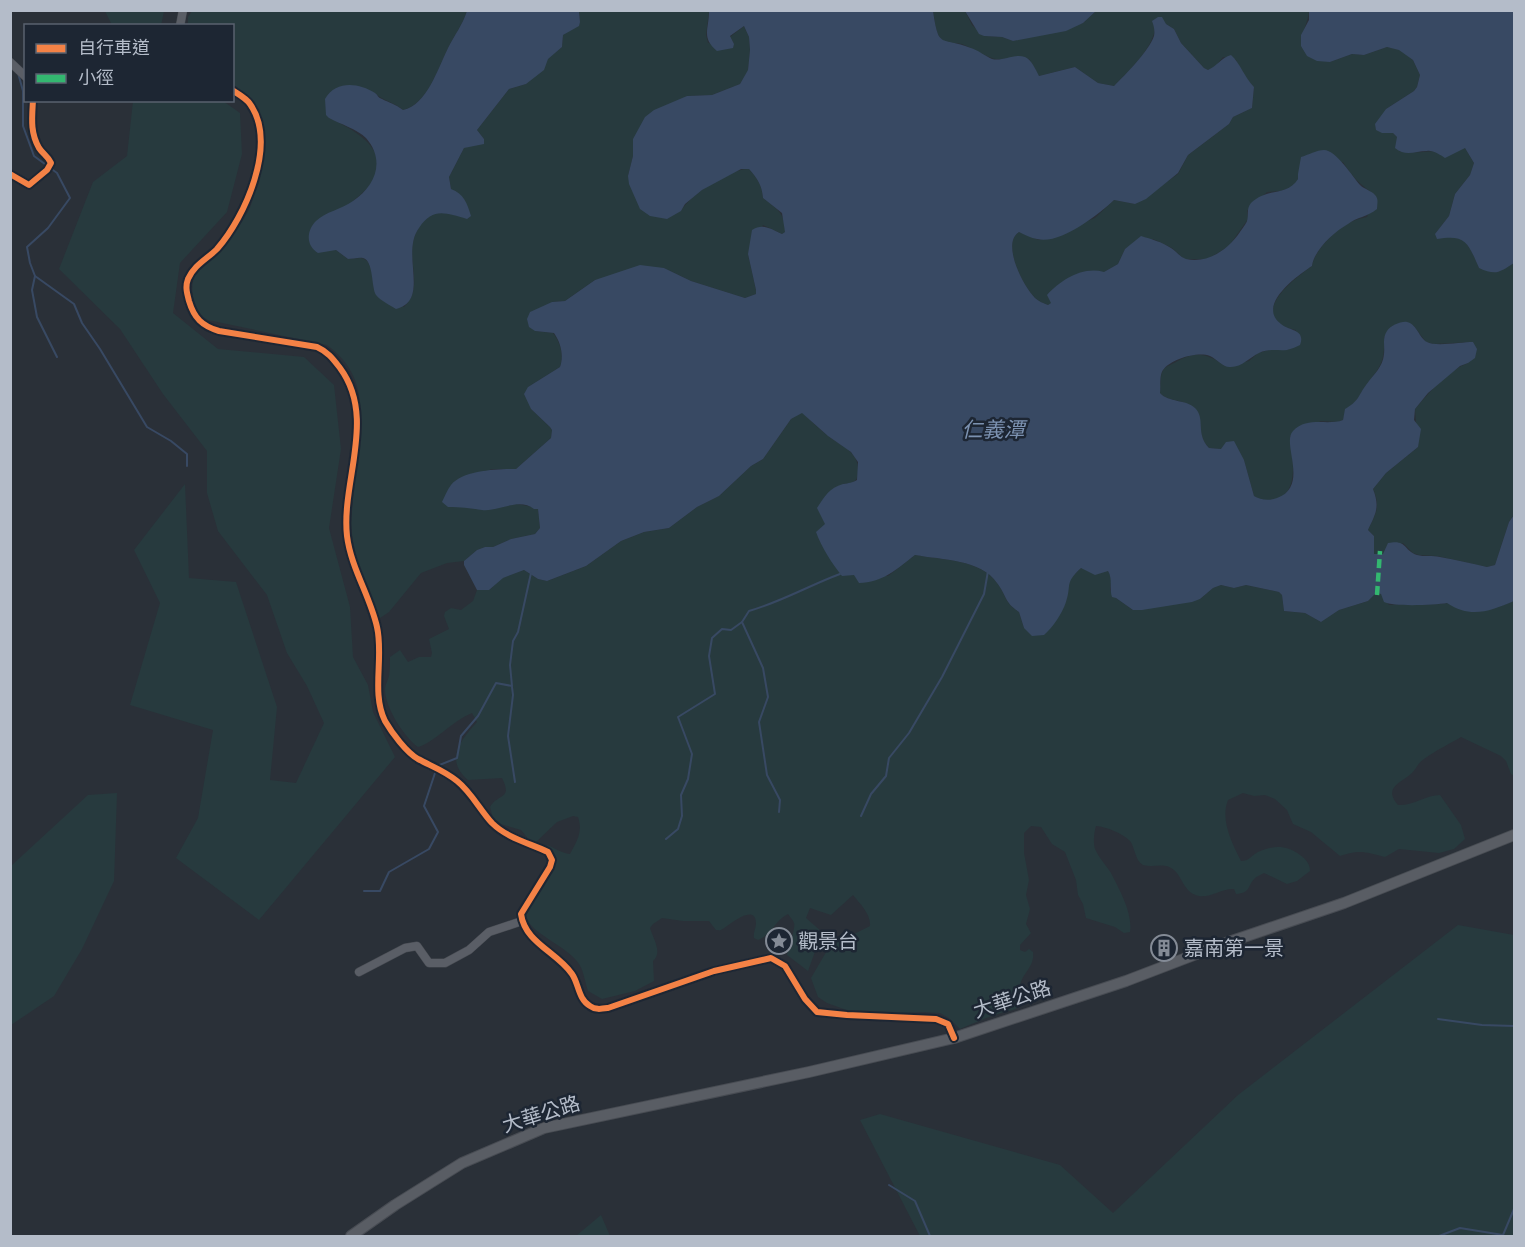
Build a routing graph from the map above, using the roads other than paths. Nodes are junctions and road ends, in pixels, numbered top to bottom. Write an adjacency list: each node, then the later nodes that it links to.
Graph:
1 (10, 62): 2 (street)
2 (24, 75)
3 (234, 92): 7 (street)
4 (33, 102): 5 (street)
5 (10, 174)
6 (1515, 835): 9 (main road, 大華公路)
7 (522, 921): 8 (street); 9 (street)
8 (359, 972)
9 (954, 1038): 10 (main road, 大華公路)
10 (351, 1236)

